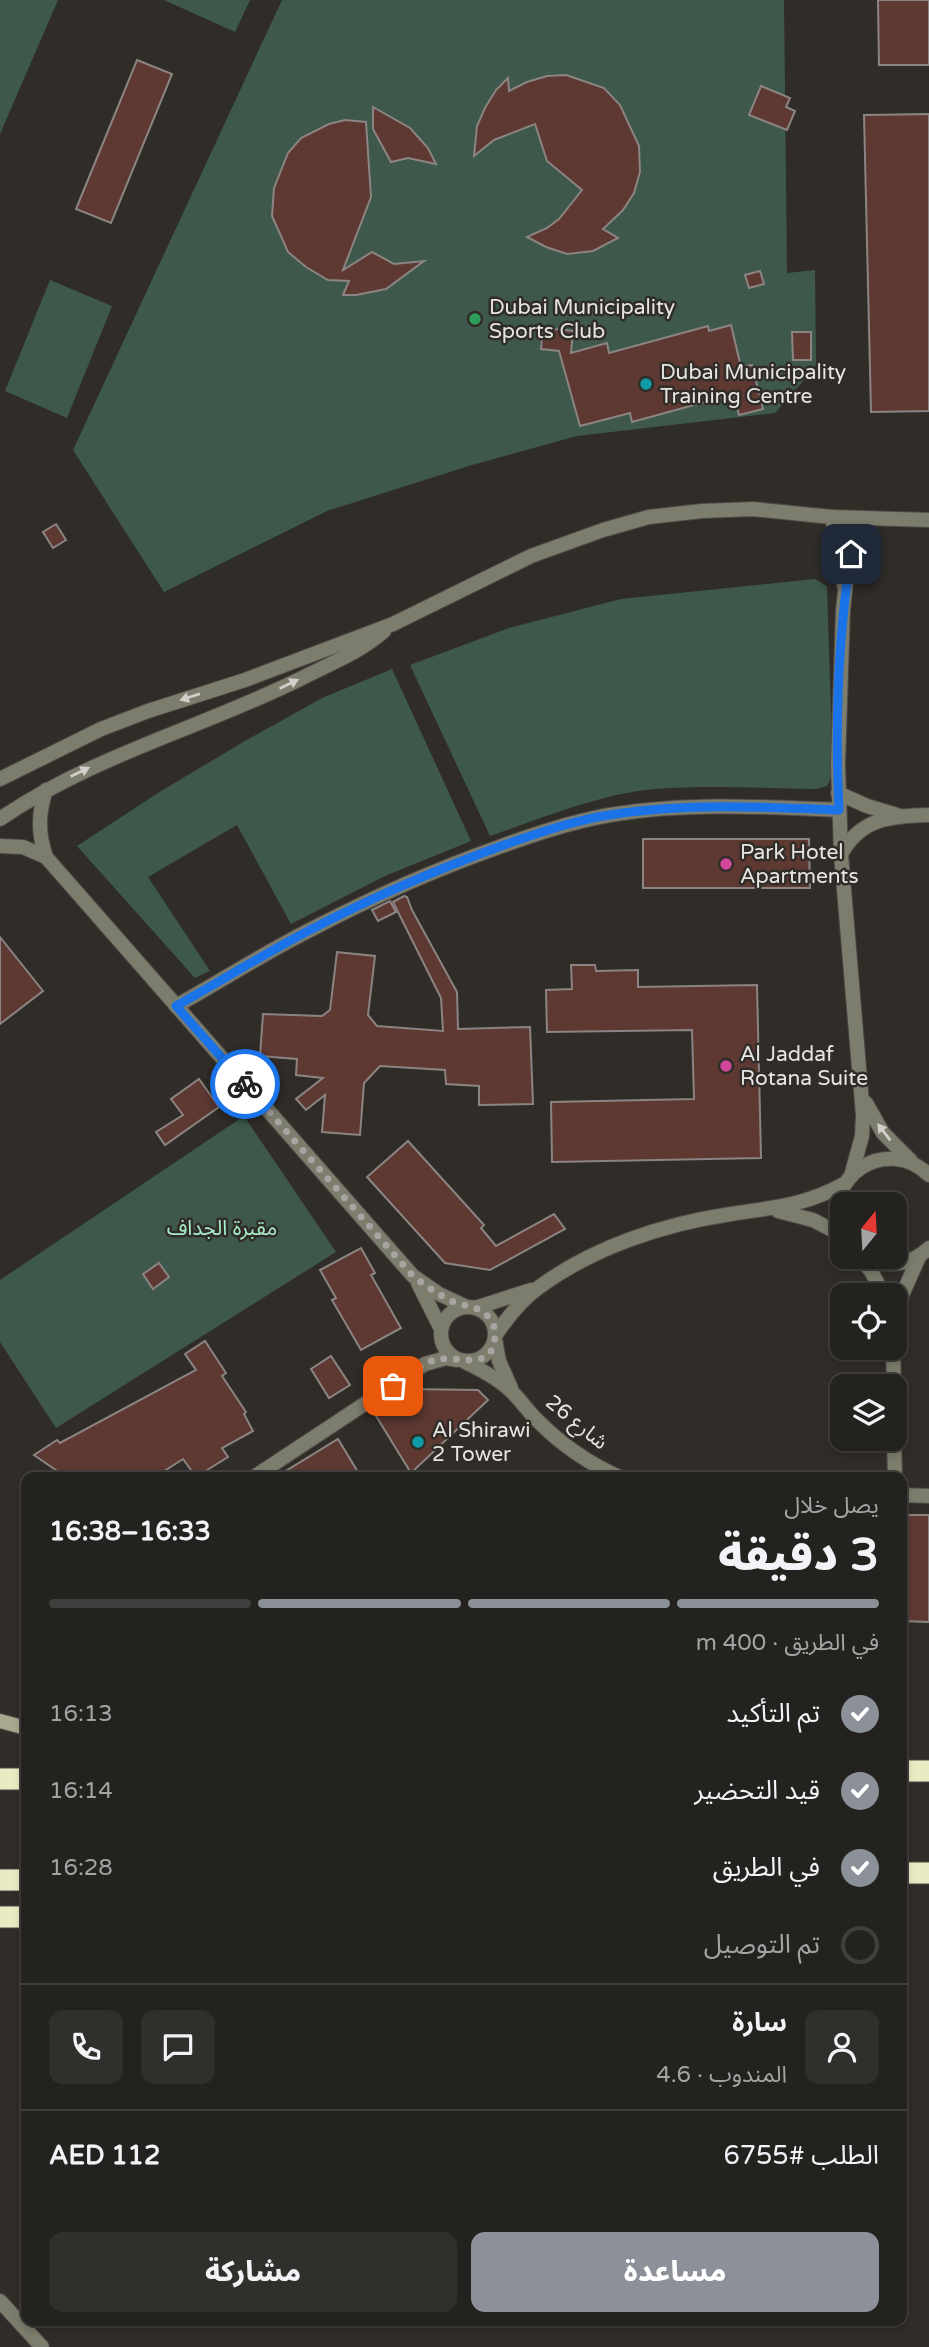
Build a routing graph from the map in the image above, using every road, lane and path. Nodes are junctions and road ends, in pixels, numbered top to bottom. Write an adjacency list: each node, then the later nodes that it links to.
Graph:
1 (832, 517): 2 (street); 4 (street); 5 (street)
2 (853, 518): 3 (street); 4 (street)
3 (929, 520)
4 (845, 590): 8 (street)
5 (393, 624): 6 (street, one-way to 6); 7 (street, one-way to 5)
6 (4, 775)
7 (46, 790): 12 (street); 15 (street)
8 (838, 793): 9 (street); 11 (street)
9 (839, 810): 14 (street); 16 (street)
10 (929, 815): 11 (street)
11 (899, 816): 14 (street)
12 (0, 819)
13 (0, 846): 15 (street)
14 (841, 854): 17 (street)
15 (46, 857): 16 (street)
16 (176, 1006): 26 (street)
17 (862, 1095): 18 (street, one-way to 17); 20 (street)
18 (914, 1163): 19 (street); 20 (street)
19 (929, 1175)
20 (848, 1180): 21 (street); 22 (street)
21 (843, 1192)
22 (762, 1209): 23 (street); 28 (street)
23 (830, 1227)
24 (926, 1252): 25 (street); 27 (street)
25 (907, 1260)
26 (413, 1276): 29 (street); 30 (street)
27 (907, 1286)
28 (536, 1289): 29 (street); 31 (street)
29 (471, 1307): 30 (street); 31 (street)
30 (441, 1333): 32 (street); 33 (street)
31 (495, 1338): 32 (street); 34 (street, شارع 26)
32 (461, 1361): 33 (street); 34 (street, شارع 26)
33 (416, 1371): 36 (street)
34 (513, 1392): 37 (street, شارع 26)
35 (894, 1451): 38 (street)
36 (262, 1472)
37 (608, 1472)
38 (895, 1472)
39 (907, 1496): 40 (street)
40 (929, 1496)
41 (0, 1721): 42 (main road)
42 (21, 1727)
43 (907, 1771): 44 (highway)
44 (929, 1771)
45 (0, 1779): 46 (highway)
46 (21, 1779)
47 (907, 1873): 48 (highway)
48 (929, 1873)
49 (0, 1880): 50 (highway)
50 (21, 1880)
51 (0, 1917): 52 (highway)
52 (21, 1917)
53 (0, 2301): 54 (street)
54 (21, 2325)
55 (22, 2326): 56 (street)
56 (41, 2347)

